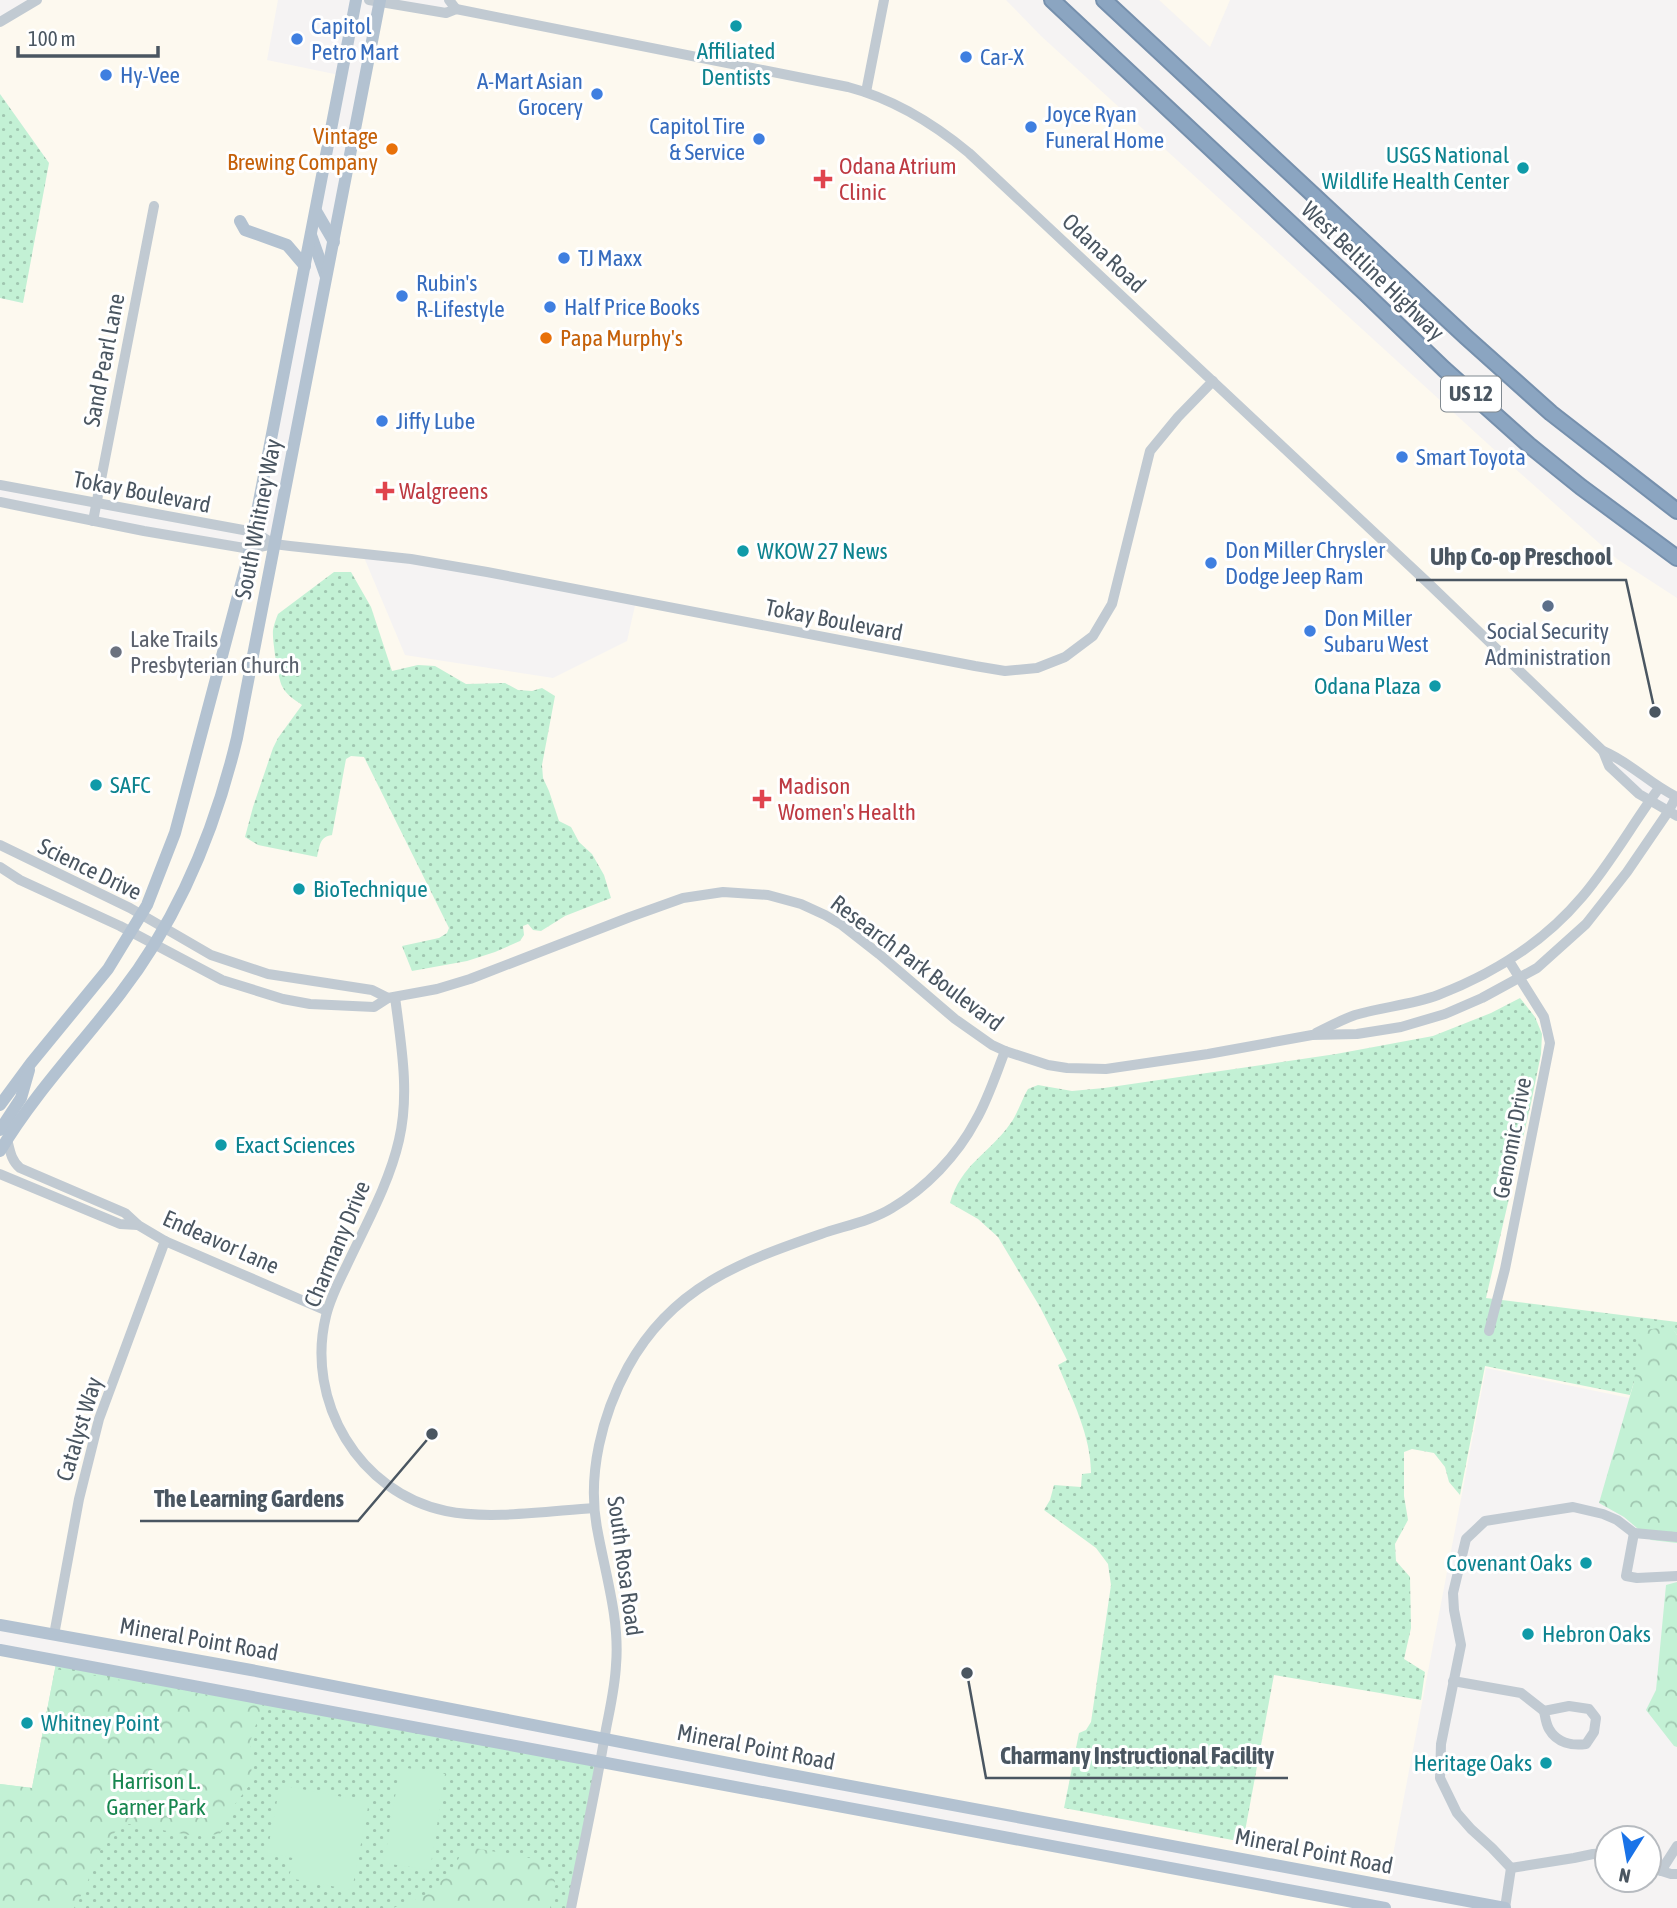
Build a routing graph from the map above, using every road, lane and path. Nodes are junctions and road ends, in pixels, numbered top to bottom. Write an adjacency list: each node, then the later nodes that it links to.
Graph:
1 (37, 0): 8 (street)
2 (356, 0): 11 (main road, South Whitney Way)
3 (884, 0): 9 (street)
4 (1052, 0): 26 (highway, West Beltline Highway / US 12)
5 (1104, 0): 21 (highway, West Beltline Highway / US 12)
6 (377, 1): 7 (street, Odana Road); 14 (main road, South Whitney Way)
7 (453, 4): 9 (street, Odana Road)
8 (0, 22)
9 (866, 92): 17 (street, Odana Road)
10 (154, 206): 20 (street, Sand Pearl Lane)
11 (316, 211): 13 (main road, South Whitney Way); 14 (main road)
12 (240, 221): 15 (main road)
13 (311, 234): 15 (main road, South Whitney Way); 16 (main road)
14 (334, 242): 16 (main road, South Whitney Way)
15 (305, 266): 23 (main road, South Whitney Way)
16 (326, 279): 24 (main road, South Whitney Way)
17 (1213, 381): 24 (street, Tokay Boulevard); 27 (street, Odana Road)
18 (0, 485): 20 (street, Tokay Boulevard)
19 (0, 502): 22 (street, Tokay Boulevard)
20 (96, 503): 22 (street, Sand Pearl Lane); 23 (street, Tokay Boulevard)
21 (1677, 512)
22 (93, 521): 25 (street, Tokay Boulevard)
23 (254, 532): 24 (street, Tokay Boulevard); 25 (main road, South Whitney Way)
24 (274, 544): 25 (street, Tokay Boulevard); 35 (main road, South Whitney Way)
25 (250, 549): 34 (main road, South Whitney Way)
26 (1677, 558)
27 (1603, 751): 28 (street, Odana Road); 30 (street, Odana Road)
28 (1660, 788): 29 (street, Odana Road); 30 (street, Research Park Boulevard)
29 (1677, 797): 31 (street, Research Park Boulevard)
30 (1649, 802): 31 (street, Odana Road); 38 (street, Research Park Boulevard)
31 (1672, 814): 39 (street, Research Park Boulevard)
32 (0, 845): 34 (street, Science Drive)
33 (0, 867): 36 (street, Science Drive)
34 (142, 915): 35 (street, Science Drive); 36 (main road, South Whitney Way)
35 (163, 928): 37 (main road, South Whitney Way); 40 (street, Research Park Boulevard)
36 (131, 932): 37 (street, Science Drive); 43 (main road, South Whitney Way)
37 (153, 944): 40 (street, Research Park Boulevard); 45 (main road, South Whitney Way)
38 (1508, 961): 39 (street, Genomic Drive); 41 (street, Research Park Boulevard)
39 (1520, 978): 41 (street, Research Park Boulevard); 50 (street, Genomic Drive)
40 (391, 997): 42 (street, Research Park Boulevard); 49 (street, Charmany Drive)
41 (1312, 1035): 42 (street, Research Park Boulevard)
42 (1005, 1051): 51 (street, South Rosa Road)
43 (31, 1063): 44 (main road, South Whitney Way); 45 (main road)
44 (0, 1105)
45 (2, 1140): 47 (street, Endeavor Lane)
46 (0, 1174): 47 (street, Endeavor Lane)
47 (138, 1225): 48 (street, Endeavor Lane)
48 (165, 1241): 49 (street, Endeavor Lane); 56 (street, Catalyst Way)
49 (327, 1311): 51 (street, Charmany Drive)
50 (1489, 1331)
51 (594, 1508): 60 (street, South Rosa Road)
52 (1634, 1533): 53 (street); 54 (street); 58 (street)
53 (1677, 1537)
54 (1677, 1576)
55 (0, 1625): 56 (main road, Mineral Point Road)
56 (54, 1635): 60 (main road, Mineral Point Road)
57 (0, 1650): 61 (main road, Mineral Point Road)
58 (1453, 1681): 59 (street); 64 (street)
59 (1544, 1711): 59 (street)
60 (605, 1739): 61 (street, South Rosa Road); 68 (main road, Mineral Point Road)
61 (600, 1762): 66 (street, South Rosa Road); 67 (main road, Mineral Point Road)
62 (1677, 1846): 65 (street)
63 (1593, 1854): 64 (street)
64 (1511, 1868): 68 (street)
65 (1663, 1868)
66 (571, 1908)
67 (1385, 1908)
68 (1505, 1908)

